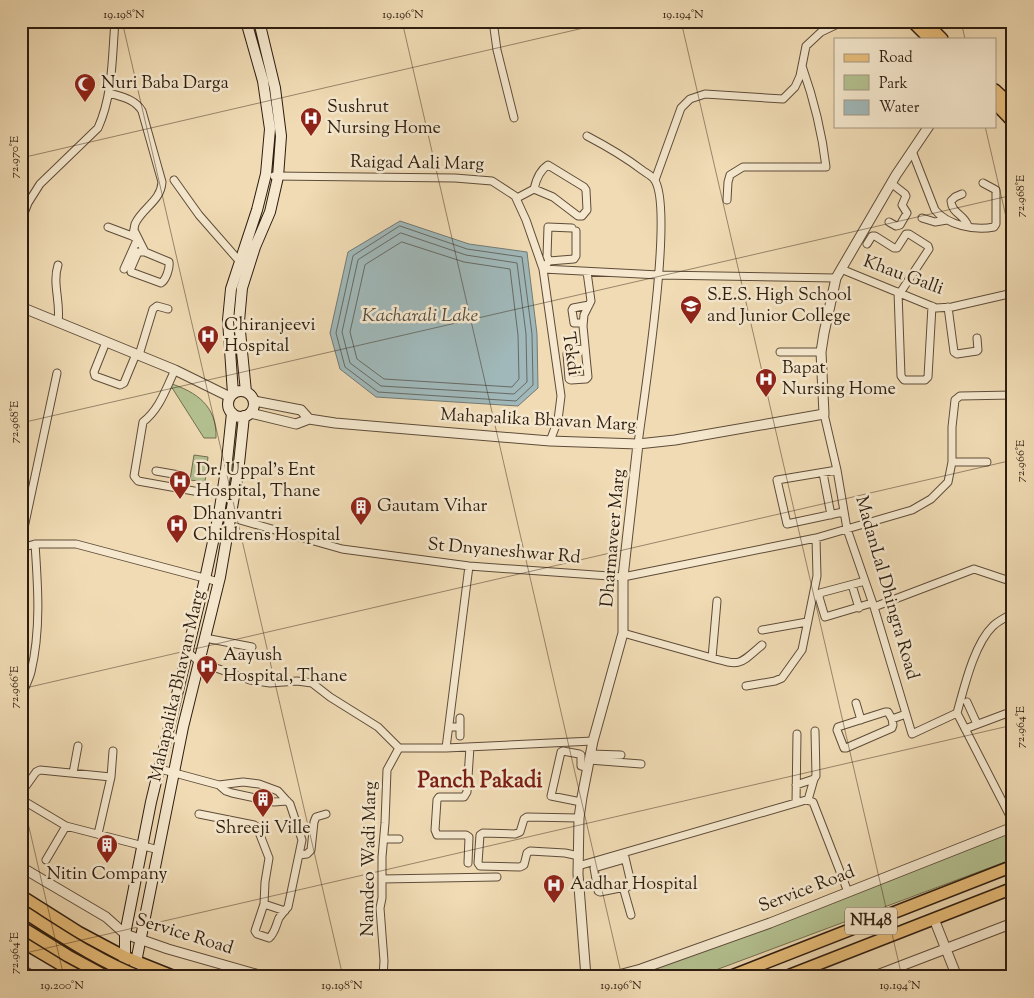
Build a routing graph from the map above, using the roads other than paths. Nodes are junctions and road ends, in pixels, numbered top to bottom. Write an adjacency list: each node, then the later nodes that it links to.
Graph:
1 (115, 21): 14 (street)
2 (246, 21): 11 (main road)
3 (259, 21): 10 (main road)
4 (493, 21): 17 (street)
5 (844, 21): 12 (street)
6 (912, 21): 8 (main road)
7 (924, 21): 9 (main road)
8 (929, 38)
9 (941, 38)
10 (266, 52): 11 (main road); 23 (main road)
11 (255, 55): 22 (main road)
12 (802, 66): 25 (street); 31 (street)
13 (996, 91): 16 (main road)
14 (109, 93): 34 (street); 38 (street)
15 (996, 104): 18 (main road)
16 (1013, 107)
17 (514, 118)
18 (1013, 122)
19 (928, 128): 21 (street, MadanLal Dhingra Road)
20 (587, 136): 25 (street)
21 (912, 151): 26 (street, MadanLal Dhingra Road); 33 (street)
22 (266, 174): 23 (street, Raigad Aali Marg); 40 (main road)
23 (278, 177): 30 (street, Raigad Aali Marg); 40 (main road)
24 (174, 180): 43 (street)
25 (655, 180): 49 (street, Dharmaveer Marg)
26 (891, 183): 35 (street); 46 (street, MadanLal Dhingra Road)
27 (983, 183): 36 (street)
28 (534, 189): 28 (street); 30 (street)
29 (962, 194): 36 (street)
30 (517, 198): 45 (street)
31 (727, 200)
32 (922, 218): 33 (street)
33 (947, 220): 36 (street)
34 (21, 221)
35 (889, 222)
36 (968, 226)
37 (108, 227): 38 (street)
38 (133, 233): 41 (street); 47 (street)
39 (867, 244): 51 (street)
40 (250, 245): 43 (main road); 68 (main road)
41 (145, 252): 41 (street)
42 (549, 261): 42 (street); 45 (street)
43 (241, 262): 69 (main road)
44 (58, 265): 58 (street)
45 (542, 269): 48 (street); 76 (street, Tekdi)
46 (841, 269): 50 (street, MadanLal Dhingra Road); 51 (street, Khau Galli)
47 (124, 270)
48 (587, 272): 49 (street); 53 (street)
49 (659, 275): 50 (street); 77 (street, Dharmaveer Marg)
50 (836, 278): 64 (street, MadanLal Dhingra Road)
51 (899, 292): 54 (street, Khau Galli); 54 (street)
52 (1013, 293): 56 (street, Khau Galli)
53 (590, 305): 59 (street); 59 (street)
54 (932, 306): 56 (street, Khau Galli)
55 (21, 307): 58 (street)
56 (948, 307): 60 (street)
57 (168, 309): 65 (street)
58 (58, 322): 61 (street)
59 (583, 323): 62 (street)
60 (977, 338)
61 (106, 342): 65 (street); 65 (street)
62 (584, 349): 62 (street)
63 (780, 352): 64 (street)
64 (821, 352): 74 (street, MadanLal Dhingra Road)
65 (137, 354): 66 (street)
66 (175, 370): 69 (street); 84 (street)
67 (57, 373): 93 (street)
68 (246, 392): 69 (main road); 71 (main road)
69 (231, 395): 72 (main road)
70 (1013, 395): 78 (street, St Dnyaneshwar Rd)
71 (254, 401): 73 (main road); 75 (street)
72 (232, 413): 73 (main road); 86 (main road, Mahapalika Bhavan Marg)
73 (247, 414): 75 (street, Mahapalika Bhavan Marg); 90 (main road, Mahapalika Bhavan Marg)
74 (824, 414): 77 (street, Mahapalika Bhavan Marg); 80 (street, MadanLal Dhingra Road)
75 (309, 419): 76 (street, Mahapalika Bhavan Marg)
76 (550, 441): 77 (street, Mahapalika Bhavan Marg)
77 (638, 444): 97 (street, Dharmaveer Marg)
78 (952, 462): 79 (street); 91 (street, St Dnyaneshwar Rd)
79 (987, 462)
80 (837, 470): 83 (street); 87 (street, MadanLal Dhingra Road)
81 (156, 471): 82 (street)
82 (164, 472): 84 (street); 85 (street)
83 (823, 473): 89 (street); 89 (street)
84 (162, 486): 85 (street)
85 (179, 488): 86 (street)
86 (222, 494): 88 (main road, Mahapalika Bhavan Marg)
87 (843, 512): 89 (street); 91 (street, MadanLal Dhingra Road)
88 (219, 514): 90 (street, St Dnyaneshwar Rd); 98 (main road, Mahapalika Bhavan Marg)
89 (831, 515)
90 (231, 518): 96 (street, St Dnyaneshwar Rd); 100 (main road, Mahapalika Bhavan Marg)
91 (847, 529): 92 (street, St Dnyaneshwar Rd); 99 (street, MadanLal Dhingra Road)
92 (816, 538): 97 (street, St Dnyaneshwar Rd); 107 (street)
93 (21, 542)
94 (35, 544): 95 (street); 98 (street); 117 (street)
95 (21, 548)
96 (469, 566): 97 (street, St Dnyaneshwar Rd); 127 (street)
97 (623, 577): 109 (street, Dharmaveer Marg)
98 (205, 579): 100 (street); 113 (main road, Mahapalika Bhavan Marg)
99 (865, 581): 102 (street); 104 (street, MadanLal Dhingra Road)
100 (219, 582): 110 (main road, Mahapalika Bhavan Marg)
101 (1013, 582): 104 (street)
102 (852, 585): 105 (street); 105 (street)
103 (717, 601): 114 (street)
104 (873, 605): 105 (street); 122 (street, MadanLal Dhingra Road)
105 (859, 608)
106 (1013, 614): 121 (street)
107 (806, 622): 108 (street); 116 (street)
108 (762, 630)
109 (623, 633): 114 (street); 135 (street, Dharmaveer Marg)
110 (205, 638): 112 (street); 115 (main road, Mahapalika Bhavan Marg)
111 (762, 645): 114 (street)
112 (252, 647)
113 (186, 651): 115 (street); 133 (main road, Mahapalika Bhavan Marg)
114 (712, 658)
115 (199, 662): 134 (main road, Mahapalika Bhavan Marg); 138 (street)
116 (746, 686)
117 (21, 697)
118 (967, 702): 126 (street)
119 (856, 703): 125 (street)
120 (1013, 711): 126 (street)
121 (957, 713): 122 (street, MadanLal Dhingra Road); 129 (street)
122 (906, 714): 124 (street)
123 (460, 718): 128 (street)
124 (892, 719): 125 (street); 125 (street)
125 (861, 720)
126 (977, 724): 129 (street)
127 (449, 727): 128 (street); 139 (street)
128 (460, 727): 132 (street)
129 (965, 729): 159 (street)
130 (815, 731): 148 (street)
131 (797, 734): 150 (street)
132 (460, 736)
133 (167, 739): 134 (main road); 144 (main road, Mahapalika Bhavan Marg)
134 (180, 740): 146 (main road, Mahapalika Bhavan Marg)
135 (594, 741): 137 (street); 142 (street, Dharmaveer Marg)
136 (78, 746): 145 (street)
137 (470, 747): 139 (street); 171 (street)
138 (400, 748): 139 (street); 163 (street, Namdeo Wadi Marg)
139 (446, 748)
140 (113, 750): 147 (street)
141 (621, 754): 142 (street)
142 (589, 761): 143 (street); 154 (street, Dharmaveer Marg); 154 (street)
143 (641, 764)
144 (160, 769): 146 (street); 165 (main road, Mahapalika Bhavan Marg)
145 (73, 773): 147 (street); 151 (street)
146 (173, 773): 149 (street); 166 (main road, Mahapalika Bhavan Marg)
147 (110, 776): 162 (street)
148 (814, 779): 150 (street); 152 (street)
149 (219, 784): 153 (street); 153 (street)
150 (796, 785): 155 (street)
151 (21, 795): 160 (street)
152 (808, 800): 155 (street); 179 (street)
153 (287, 801): 167 (street)
154 (581, 802): 158 (street, Dharmaveer Marg)
155 (796, 803): 169 (street)
156 (199, 814): 181 (street)
157 (326, 814): 167 (street)
158 (579, 818): 168 (street, Dharmaveer Marg); 168 (street)
159 (1013, 822)
160 (66, 826): 162 (street); 170 (street)
161 (1013, 826): 179 (street, Service Road)
162 (98, 834): 165 (street)
163 (384, 839): 164 (street); 176 (street, Namdeo Wadi Marg)
164 (399, 839)
165 (143, 846): 166 (street); 188 (main road, Mahapalika Bhavan Marg)
166 (158, 850): 189 (main road, Mahapalika Bhavan Marg)
167 (299, 855): 183 (street)
168 (579, 856): 172 (street, Dharmaveer Marg)
169 (625, 856): 172 (street); 177 (street); 177 (street)
170 (46, 860)
171 (468, 863)
172 (578, 866): 205 (street, Dharmaveer Marg)
173 (1013, 866): 207 (main road, NH48)
174 (21, 867): 188 (street, Service Road)
175 (497, 877): 176 (street)
176 (382, 879): 204 (street, Namdeo Wadi Marg)
177 (623, 887): 184 (street)
178 (1013, 888): 185 (main road, NH48)
179 (848, 892): 206 (street, Service Road)
180 (21, 896): 191 (main road)
181 (264, 904): 183 (street); 183 (street)
182 (21, 910): 201 (main road, bridge)
183 (285, 911)
184 (631, 915)
185 (934, 919): 192 (street); 208 (main road, NH48)
186 (1013, 923): 192 (street)
187 (21, 927): 198 (main road, bridge)
188 (125, 934): 189 (street, Service Road); 193 (main road, Mahapalika Bhavan Marg)
189 (141, 940): 194 (main road, Mahapalika Bhavan Marg); 203 (street, Service Road)
190 (21, 941): 196 (main road)
191 (97, 942): 193 (main road); 196 (main road)
192 (946, 948): 209 (street); 210 (street)
193 (125, 957): 194 (main road); 199 (main road, Mahapalika Bhavan Marg)
194 (136, 962): 200 (main road, Mahapalika Bhavan Marg); 202 (main road)
195 (21, 969): 197 (street)
196 (79, 976)
197 (34, 977)
198 (106, 977)
199 (121, 977)
200 (133, 977)
201 (140, 977)
202 (176, 977)
203 (266, 977)
204 (383, 977)
205 (586, 977)
206 (611, 977)
207 (729, 977)
208 (785, 977)
209 (872, 977)
210 (957, 977)

